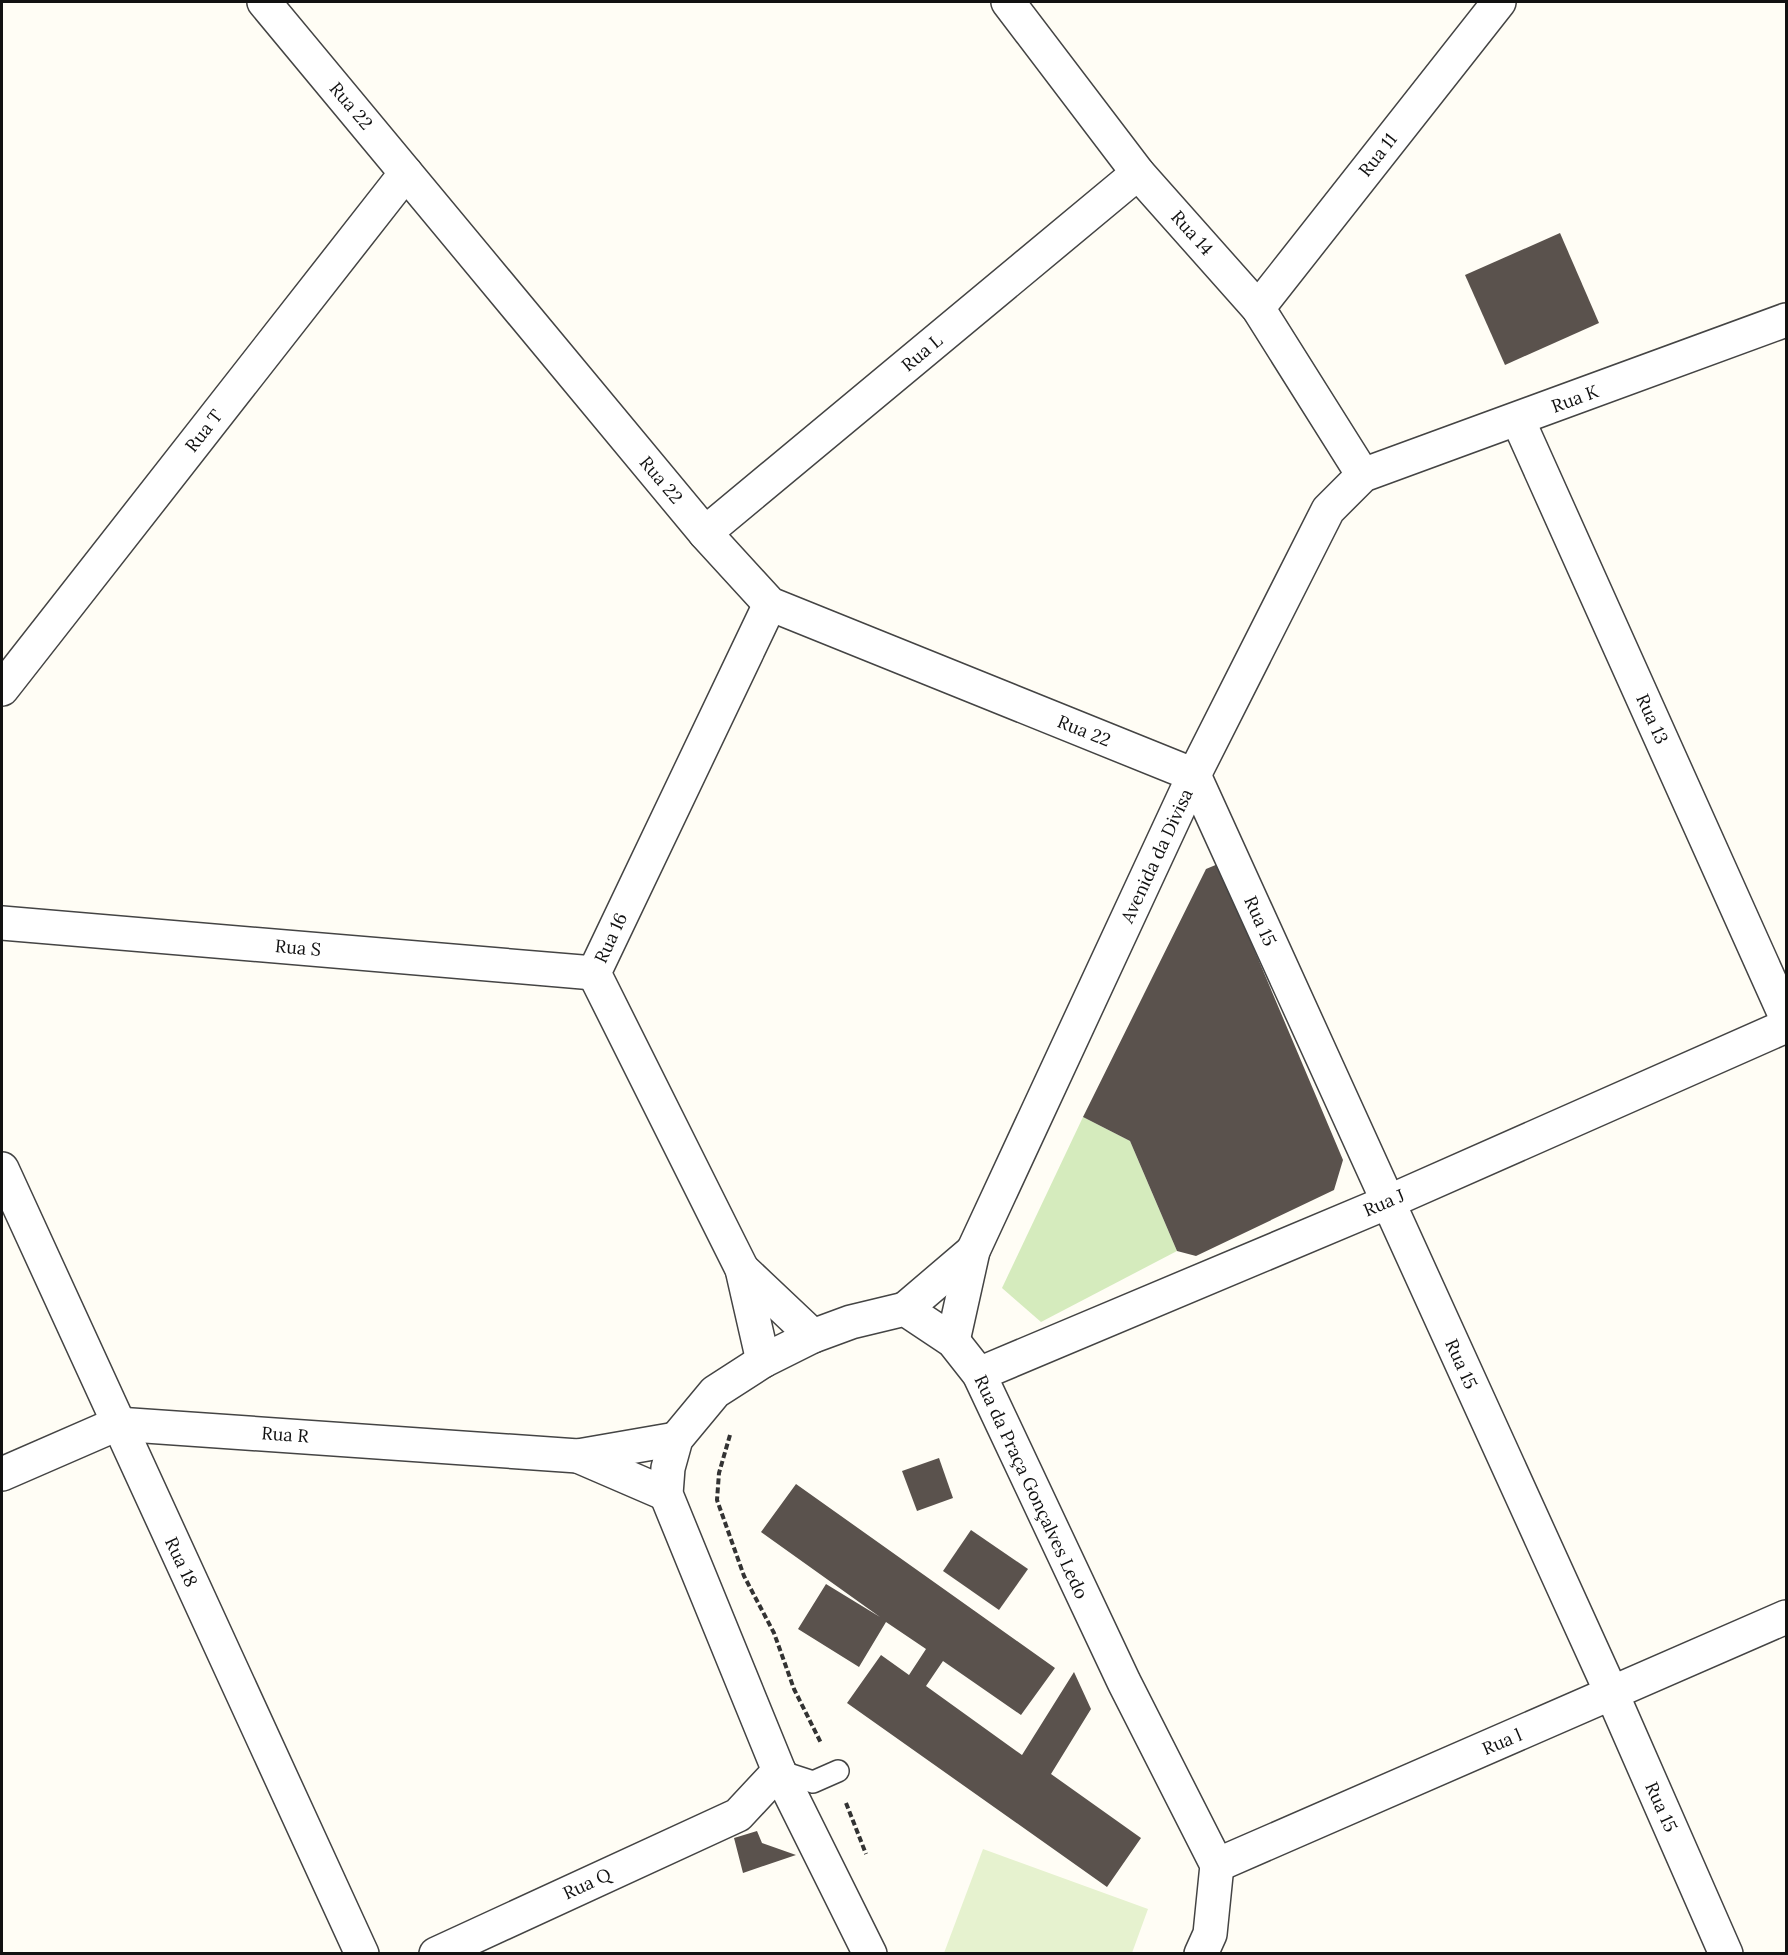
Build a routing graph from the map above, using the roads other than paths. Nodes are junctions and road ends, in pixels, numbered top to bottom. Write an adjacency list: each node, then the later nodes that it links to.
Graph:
1 (264, 2): 4 (street, Rua 22)
2 (1008, 2): 5 (street, Rua 14)
3 (1499, 2): 6 (street, Rua 11)
4 (406, 173): 10 (street, Rua 22); 12 (street, Rua T)
5 (1138, 173): 6 (street, Rua 14); 10 (street, Rua L)
6 (1258, 308): 9 (street, Rua 14)
7 (1786, 320): 8 (street, Rua K)
8 (1518, 420): 9 (street, Rua K); 16 (street, Rua 13)
9 (1363, 475): 13 (street, Avenida da Divisa)
10 (705, 533): 11 (street, Rua 22)
11 (770, 604): 13 (street, Rua 22); 15 (street, Rua 16)
12 (2, 688)
13 (1194, 776): 19 (street, Rua 15); 20 (street, Avenida da Divisa)
14 (2, 923): 15 (street, Rua S)
15 (594, 973): 21 (street, Rua 16)
16 (1786, 1017)
17 (1786, 1026): 19 (street, Rua J)
18 (2, 1169): 27 (street, Rua 18)
19 (1388, 1202): 26 (street, Rua J); 33 (street, Rua 15)
20 (973, 1251): 22 (street, Avenida da Divisa); 24 (street, Avenida da Divisa)
21 (742, 1269): 23 (street, Rua 16); 25 (street, Rua 16)
22 (905, 1309): 23 (street); 24 (street, Rua da Praça Gonçalves Ledo)
23 (813, 1336): 25 (street)
24 (953, 1341): 26 (street, Rua da Praça Gonçalves Ledo)
25 (763, 1361): 28 (street)
26 (979, 1374): 39 (street, Rua da Praça Gonçalves Ledo)
27 (117, 1424): 29 (street, Rua R); 30 (street, Rua R); 40 (street, Rua 18)
28 (676, 1439): 29 (street, Rua R); 31 (street)
29 (578, 1456): 31 (street, Rua R)
30 (2, 1474)
31 (666, 1494): 34 (street)
32 (1786, 1617): 33 (street, Rua l)
33 (1611, 1694): 39 (street, Rua l); 44 (street, Rua 15)
34 (779, 1771): 36 (lane); 37 (street, Rua Q); 38 (street)
35 (836, 1772): 36 (lane)
36 (813, 1782): 38 (lane)
37 (738, 1815): 38 (street, Rua Q); 41 (street, Rua Q)
38 (800, 1815): 42 (street)
39 (1217, 1865): 43 (street)
40 (362, 1953)
41 (436, 1953)
42 (870, 1953)
43 (1201, 1953)
44 (1726, 1953)

